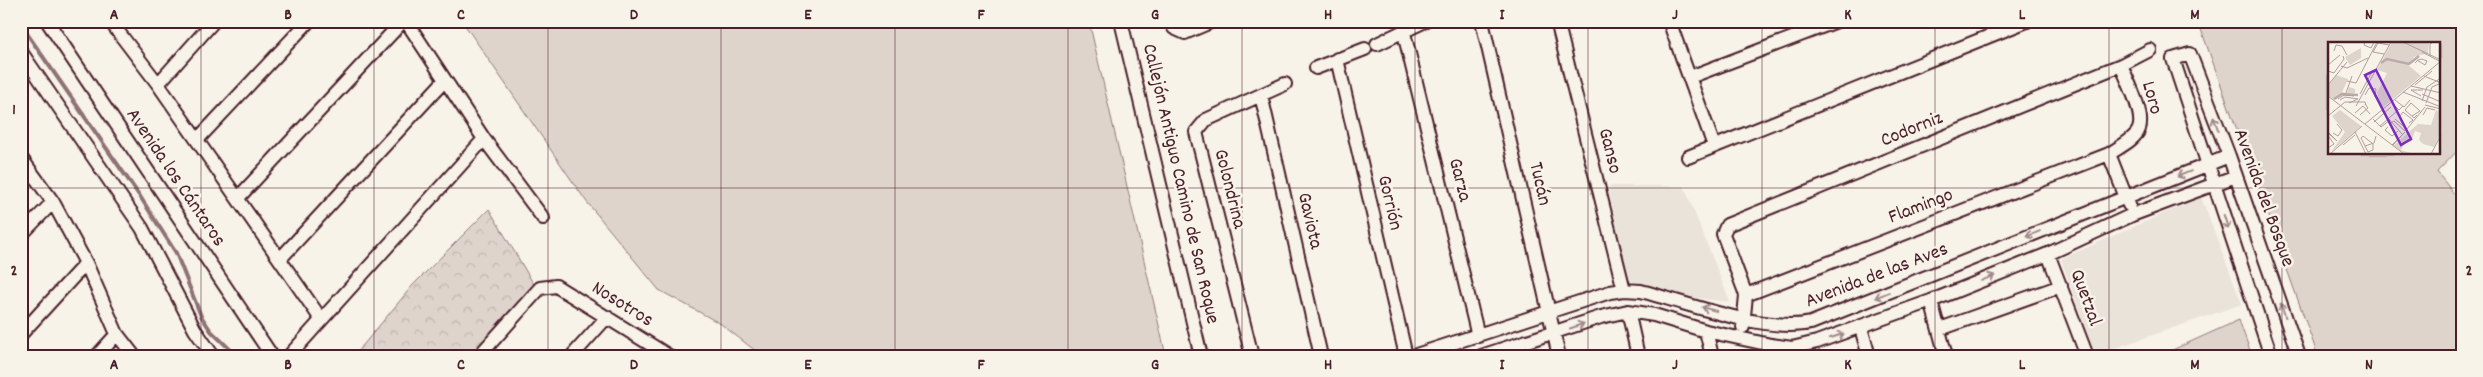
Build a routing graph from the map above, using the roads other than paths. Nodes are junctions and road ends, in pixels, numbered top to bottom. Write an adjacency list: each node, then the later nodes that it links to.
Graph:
1 (47, 21): 67 (street, Avenida los Cántaros)
2 (214, 21): 23 (street)
3 (310, 21): 27 (street)
4 (404, 21): 22 (street); 37 (street)
5 (1121, 21): 72 (street, Callejón Antiguo Camino de San Roque)
6 (1213, 21): 14 (street)
7 (1425, 21): 15 (street)
8 (1482, 21): 50 (street, Tucán)
9 (1557, 21): 46 (street, Ganso)
10 (1669, 21): 21 (street)
11 (1837, 21): 21 (street)
12 (2027, 21): 28 (street)
13 (115, 23): 23 (street)
14 (1172, 25)
15 (1404, 33): 18 (street); 60 (street, Garza)
16 (2150, 50): 19 (street, Loro)
17 (21, 52): 66 (street)
18 (1337, 59): 20 (street); 75 (street, Gorrión)
19 (2121, 65): 29 (street, Loro); 47 (street, Codorniz)
20 (1316, 68)
21 (1690, 76): 28 (street)
22 (445, 80): 26 (street); 43 (street)
23 (158, 84): 27 (street)
24 (1285, 84): 25 (street, Golondrina)
25 (1261, 94): 73 (street, Golondrina); 74 (street, Gaviota)
26 (484, 139): 40 (street); 53 (street)
27 (197, 140): 37 (street)
28 (1714, 146): 31 (street)
29 (2109, 154): 36 (street); 47 (street, Flamingo)
30 (2229, 156): 33 (street, Avenida de las Aves); 33 (street, Avenida del Bosque, one-way to 33); 34 (street, Avenida del Bosque)
31 (1688, 157)
32 (21, 158): 38 (street)
33 (2208, 164): 35 (street, Avenida del Bosque); 36 (street, Avenida de las Aves, one-way to 36)
34 (2236, 176): 35 (street, Avenida de las Aves); 84 (street, Avenida del Bosque, one-way to 34)
35 (2214, 184): 39 (street, Avenida de las Aves); 83 (street, Avenida del Bosque, one-way to 83)
36 (2127, 197): 39 (street); 52 (street, Avenida de las Aves, one-way to 52)
37 (238, 198): 43 (street)
38 (53, 202): 41 (street); 44 (street)
39 (2132, 215): 42 (street, Avenida de las Aves)
40 (543, 218)
41 (21, 235)
42 (2048, 254): 45 (street, Quetzal); 48 (street, Avenida de las Aves, one-way to 42)
43 (280, 259): 53 (street)
44 (86, 263): 57 (street); 58 (street)
45 (2061, 286): 55 (street); 82 (street, Quetzal)
46 (1624, 290): 50 (street, Avenida de las Aves); 52 (street, Avenida de las Aves, one-way to 46)
47 (1746, 294): 52 (street)
48 (1931, 301): 54 (street, Avenida de las Aves); 55 (street)
49 (1628, 311): 56 (street, Avenida de las Aves); 59 (street, Avenida de las Aves, one-way to 49); 78 (street)
50 (1550, 313): 59 (street, Tucán); 60 (street, Avenida de las Aves)
51 (607, 317): 69 (street, Nosotros); 70 (street); 71 (street, Nosotros)
52 (1744, 318): 61 (street)
53 (321, 319): 68 (street)
54 (1861, 328): 62 (street, Avenida de las Aves, one-way to 54); 80 (street)
55 (1940, 329): 81 (street)
56 (1706, 331): 61 (street, Avenida de las Aves); 79 (street)
57 (21, 334)
58 (117, 334): 64 (street); 65 (street)
59 (1554, 334): 63 (street, Avenida de las Aves); 77 (street, Tucán)
60 (1478, 336): 76 (street, Avenida de las Aves)
61 (1740, 338): 62 (street, Avenida de las Aves)
62 (1793, 352)
63 (1485, 355)
64 (97, 356)
65 (134, 356)
66 (214, 356)
67 (272, 356)
68 (290, 356)
69 (478, 356)
70 (572, 356)
71 (669, 356)
72 (1201, 356)
73 (1252, 356)
74 (1321, 356)
75 (1406, 356)
76 (1413, 356)
77 (1559, 356)
78 (1638, 356)
79 (1712, 356)
80 (1870, 356)
81 (1946, 356)
82 (2086, 356)
83 (2270, 356)
84 (2299, 356)

